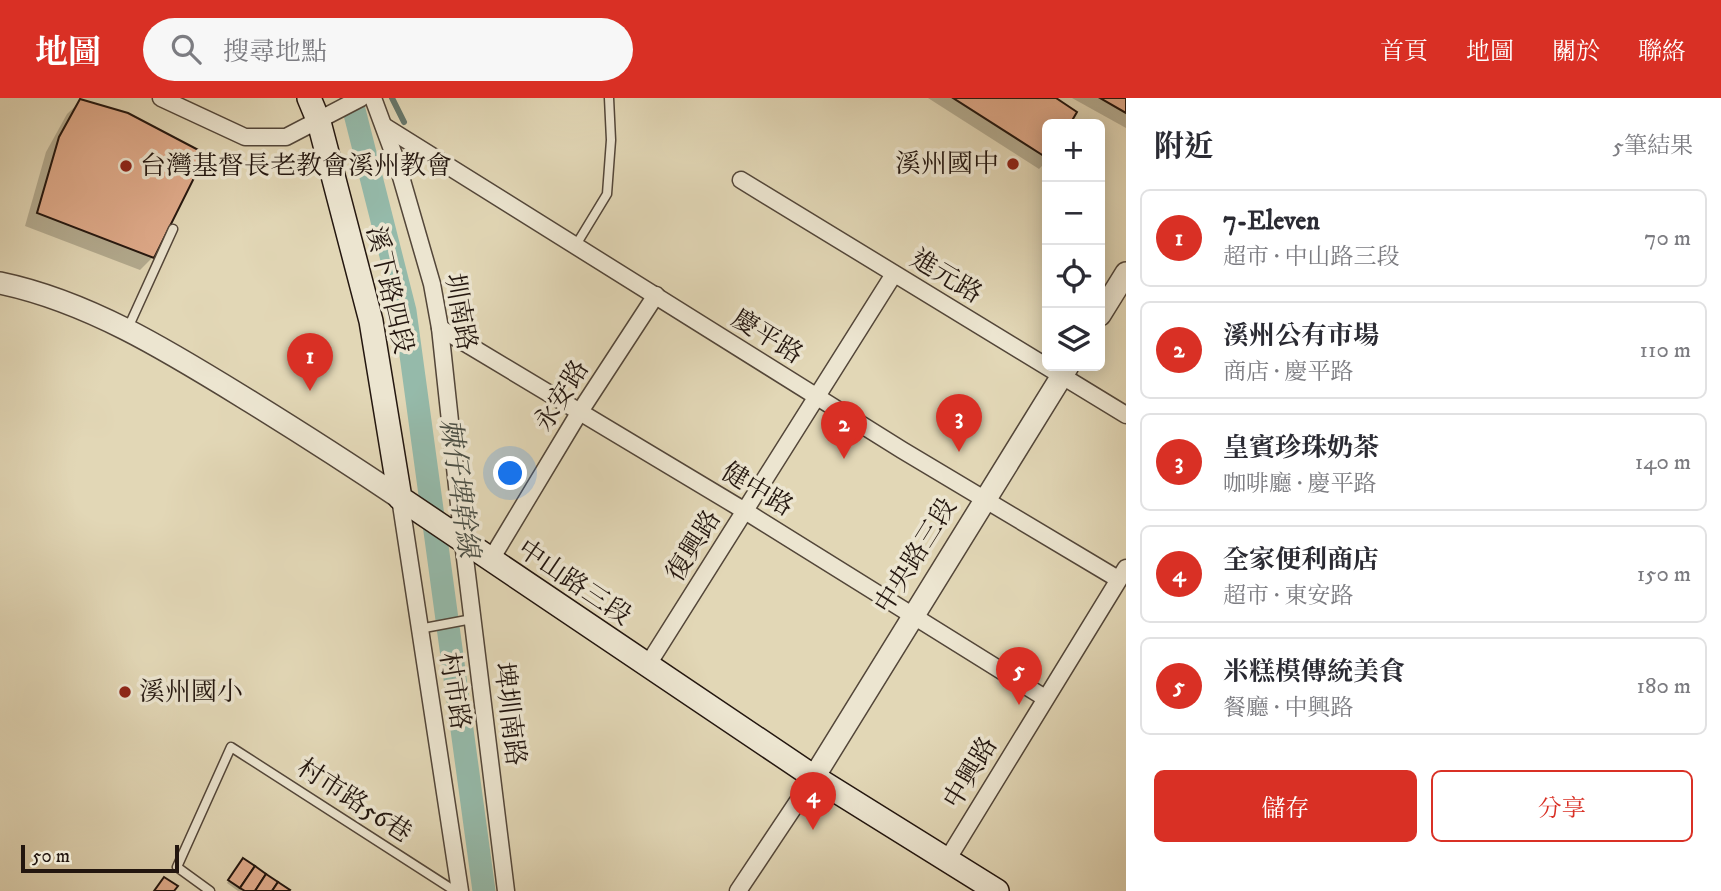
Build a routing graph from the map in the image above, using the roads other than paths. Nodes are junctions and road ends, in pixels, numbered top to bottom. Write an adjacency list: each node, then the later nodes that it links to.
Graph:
1 (160, 98): 6 (street)
2 (309, 98): 6 (main road, 溪下路四段)
3 (360, 98): 6 (street)
4 (373, 98): 7 (street, 圳南路)
5 (609, 98): 10 (lane)
6 (318, 122): 23 (main road, 溪下路四段)
7 (384, 126): 10 (street, 慶平路); 16 (street, 圳南路)
8 (741, 180): 12 (street, 進元路)
9 (173, 229): 17 (lane)
10 (576, 245): 14 (street, 慶平路)
11 (1126, 272): 15 (street)
12 (894, 274): 18 (street, 進元路); 20 (street, 復興路)
13 (0, 284): 17 (street, 中山路三段)
14 (656, 295): 20 (street, 慶平路); 21 (street, 永安路)
15 (1104, 308)
16 (440, 328): 21 (street, 健中路); 26 (street, 圳南路)
17 (126, 331): 23 (street, 中山路三段)
18 (1042, 358)
19 (1065, 371): 22 (street, 進元路); 24 (street, 中央路三段)
20 (817, 397): 24 (street, 慶平路); 25 (street, 復興路)
21 (579, 412): 25 (street, 健中路); 27 (street, 永安路)
22 (1126, 415)
23 (400, 498): 26 (main road, 中山路三段); 31 (street, 村市路)
24 (984, 500): 28 (street, 慶平路); 29 (street, 中央路三段)
25 (745, 511): 29 (street, 健中路); 32 (street, 復興路)
26 (463, 542): 27 (main road, 中山路三段); 30 (street, 埤圳南路)
27 (490, 561): 32 (main road, 中山路三段)
28 (1123, 577): 33 (street, 中興路)
29 (913, 614): 33 (street, 健中路); 34 (street, 中央路三段)
30 (472, 619): 31 (lane); 39 (street, 埤圳南路)
31 (419, 629): 38 (street, 村市路)
32 (647, 666): 34 (main road, 中山路三段)
33 (1045, 698): 35 (street, 中興路)
34 (814, 777): 35 (main road, 中山路三段); 40 (street)
35 (947, 860): 41 (main road, 中山路三段)
36 (210, 891): 37 (lane, 村市路56巷)
37 (455, 891)
38 (460, 891)
39 (506, 891)
40 (738, 891)
41 (997, 891)

